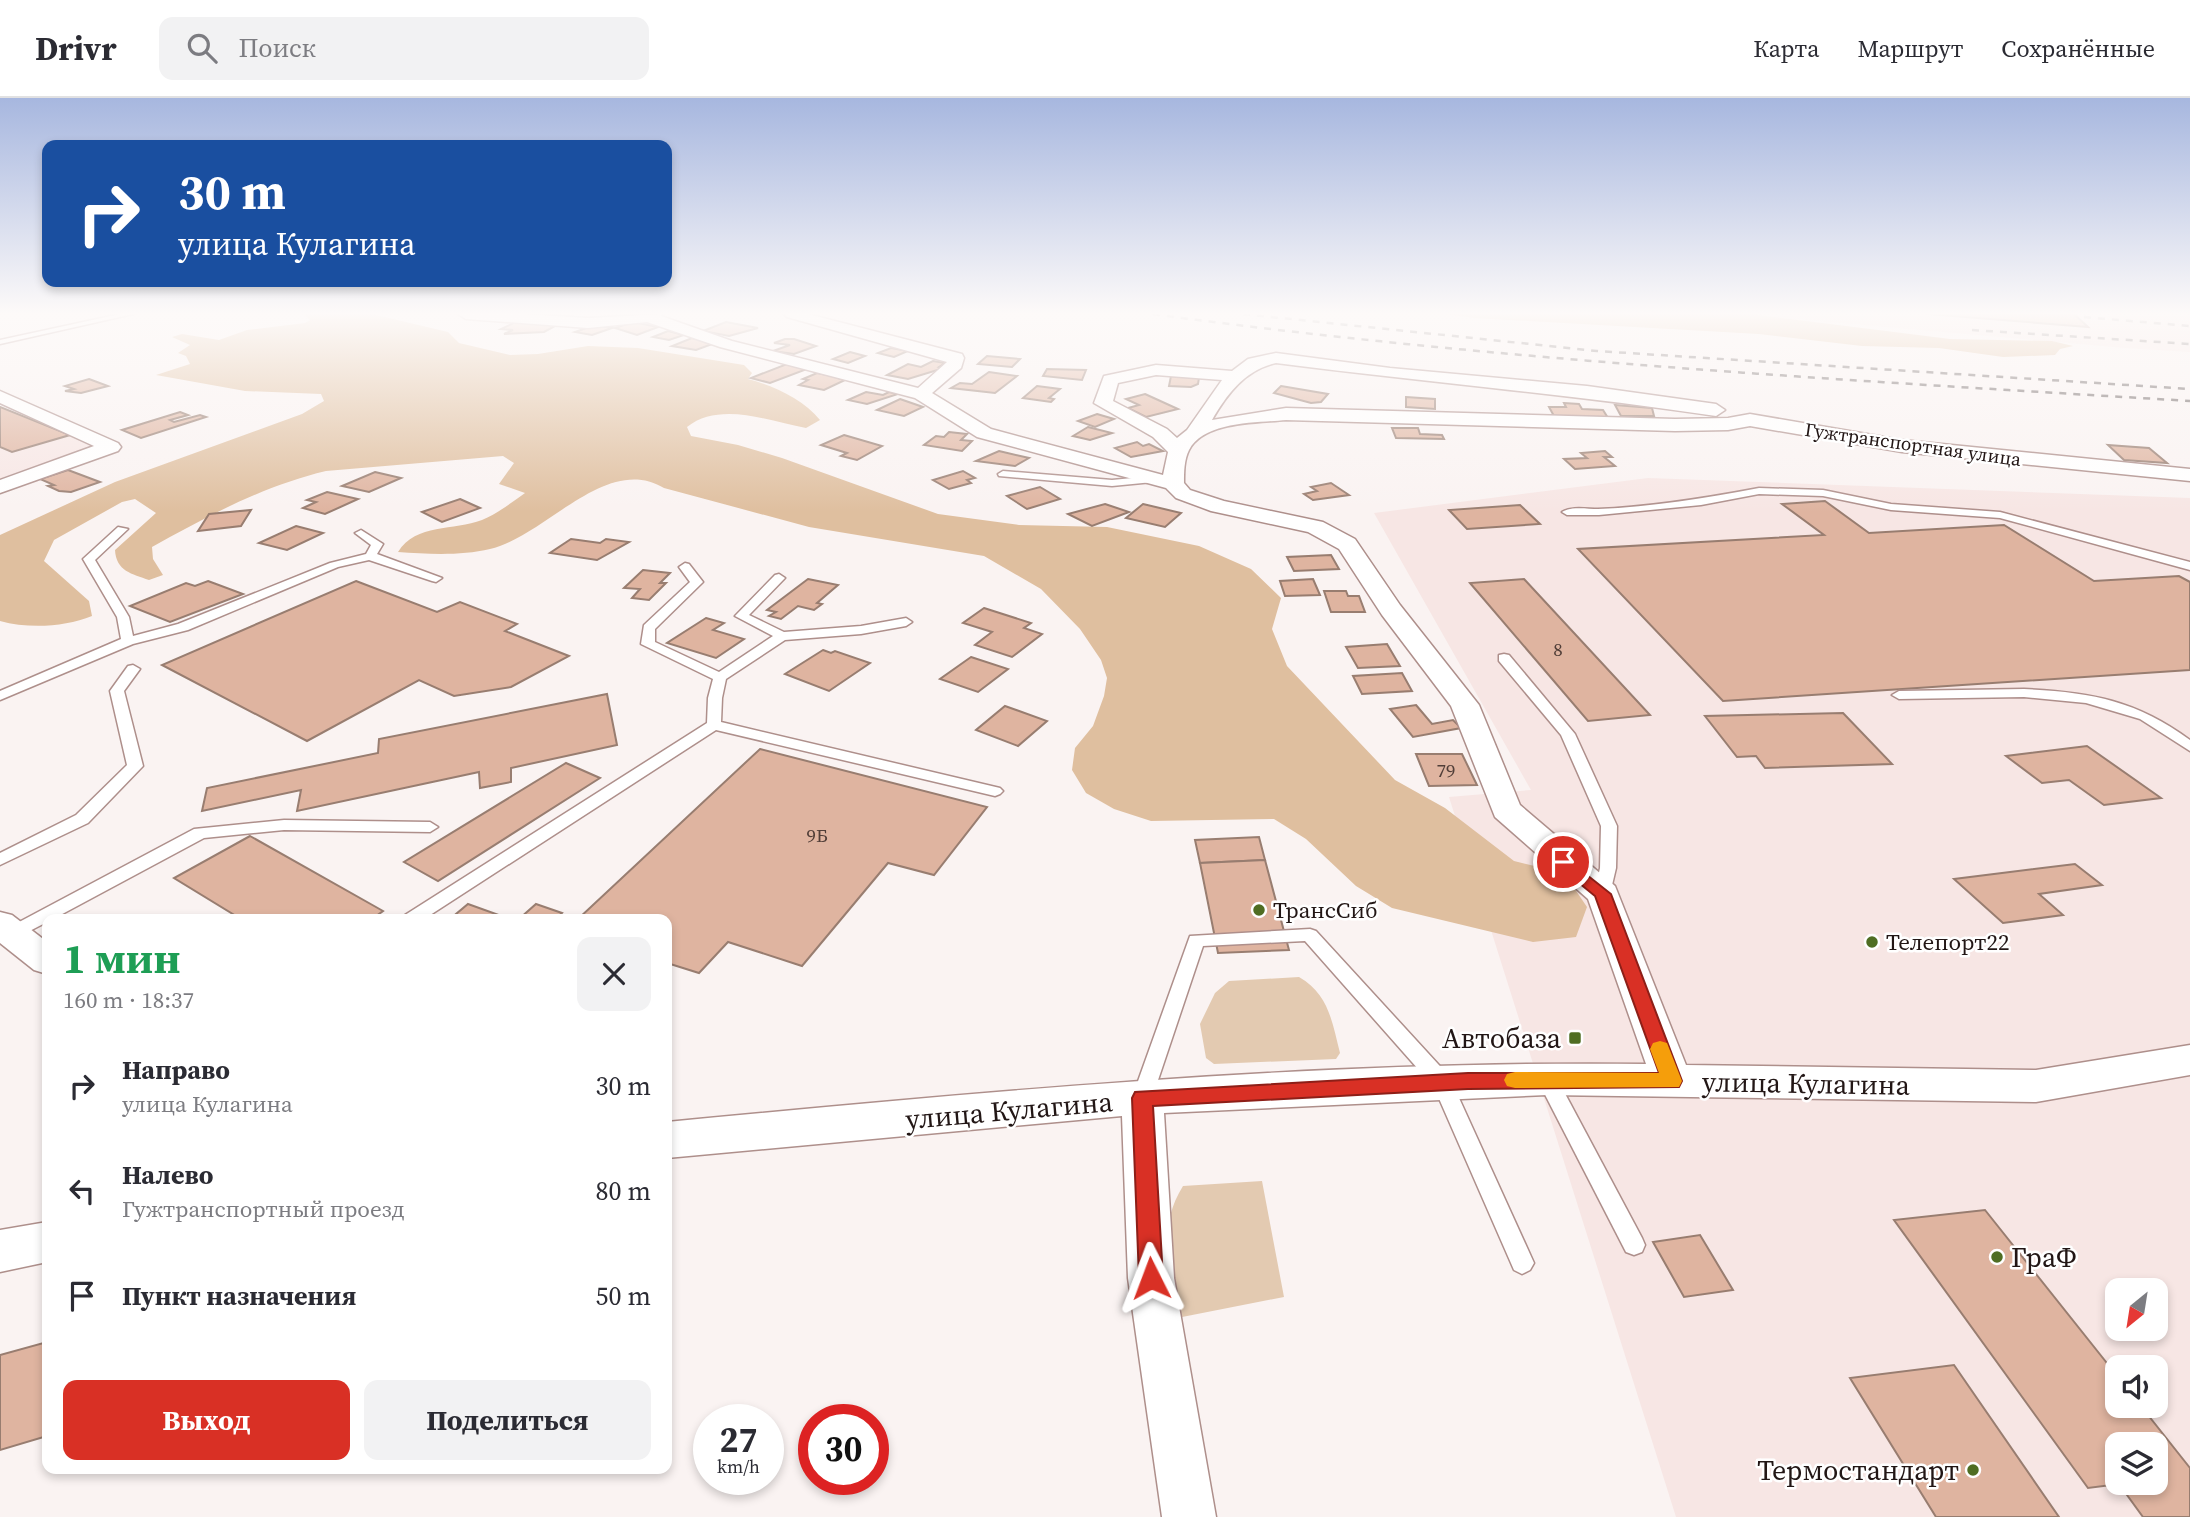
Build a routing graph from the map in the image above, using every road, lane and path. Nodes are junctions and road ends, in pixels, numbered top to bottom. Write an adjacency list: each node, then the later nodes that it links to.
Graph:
1 (867, 380): 6 (street)
2 (936, 380): 6 (street)
3 (1110, 380): 10 (street)
4 (1231, 380): 9 (street)
5 (1469, 380): 8 (street)
6 (921, 394): 13 (street)
7 (0, 396): 14 (street)
8 (1750, 420): 9 (street, Гужтранспортная улица); 12 (street, Гужтранспортная улица)
9 (1196, 430): 10 (street)
10 (1178, 450): 13 (street)
11 (1003, 474): 13 (lane)
12 (2190, 475)
13 (1163, 481): 36 (street)
14 (0, 487)
15 (1567, 512): 19 (lane)
16 (122, 529): 25 (lane)
17 (361, 533): 18 (lane)
18 (370, 556): 21 (lane); 25 (lane)
19 (2190, 566)
20 (685, 567): 28 (lane)
21 (436, 578)
22 (779, 578): 24 (lane)
23 (906, 622): 24 (lane)
24 (782, 636): 28 (lane)
25 (128, 640): 30 (lane)
26 (1504, 658): 36 (lane)
27 (133, 669): 35 (lane)
28 (720, 677): 31 (lane)
29 (1899, 695): 32 (lane)
30 (0, 696)
31 (714, 725): 33 (lane); 37 (lane)
32 (2190, 747)
33 (995, 791)
34 (430, 827): 38 (lane)
35 (0, 860)
36 (1603, 894): 42 (street)
37 (419, 914)
38 (6, 928): 39 (street)
39 (42, 957)
40 (2190, 1060): 42 (street, улица Кулагина)
41 (1547, 1079): 42 (street, улица Кулагина); 43 (street, улица Кулагина); 47 (lane)
42 (1672, 1081)
43 (1442, 1082): 44 (street, улица Кулагина); 44 (lane); 49 (lane)
44 (1142, 1098): 45 (street, улица Кулагина); 50 (street)
45 (672, 1140)
46 (42, 1243): 48 (street)
47 (1634, 1245)
48 (0, 1251)
49 (1522, 1263)
50 (1189, 1517)

